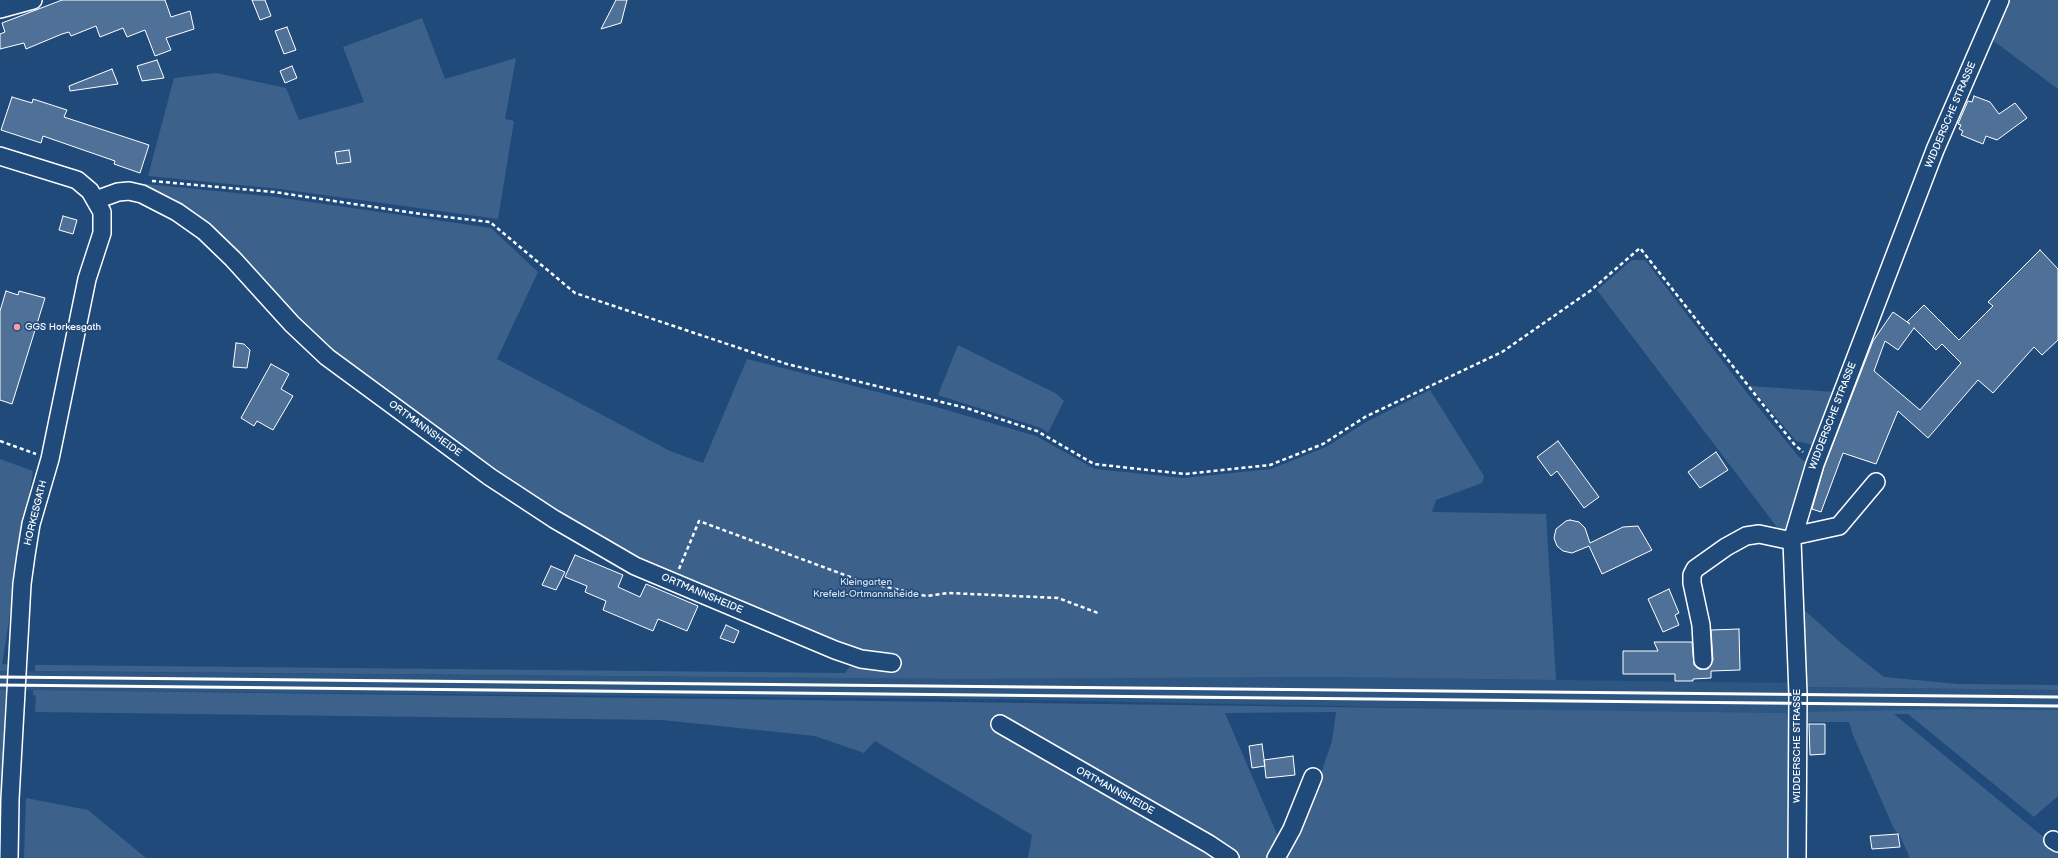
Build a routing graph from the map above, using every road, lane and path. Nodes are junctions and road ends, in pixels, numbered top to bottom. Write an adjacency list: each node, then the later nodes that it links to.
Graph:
1 (33, 0): 3 (street)
2 (2000, 0): 9 (street, WIDDERSCHE STRASSE)
3 (0, 10)
4 (0, 156): 6 (street)
5 (151, 180): 9 (path)
6 (96, 200): 8 (street, HORKESGATH); 12 (street, ORTMANNSHEIDE)
7 (0, 441): 8 (path)
8 (50, 459): 18 (street, HORKESGATH)
9 (1814, 464): 11 (street, WIDDERSCHE STRASSE)
10 (1876, 482): 11 (street)
11 (1793, 538): 14 (street); 21 (street, WIDDERSCHE STRASSE)
12 (674, 582): 13 (path); 15 (street, ORTMANNSHEIDE)
13 (1098, 613)
14 (1703, 660)
15 (892, 663)
16 (1000, 724): 19 (street, ORTMANNSHEIDE)
17 (1313, 777): 20 (street)
18 (9, 858)
19 (1230, 858)
20 (1276, 858)
21 (1797, 858)

